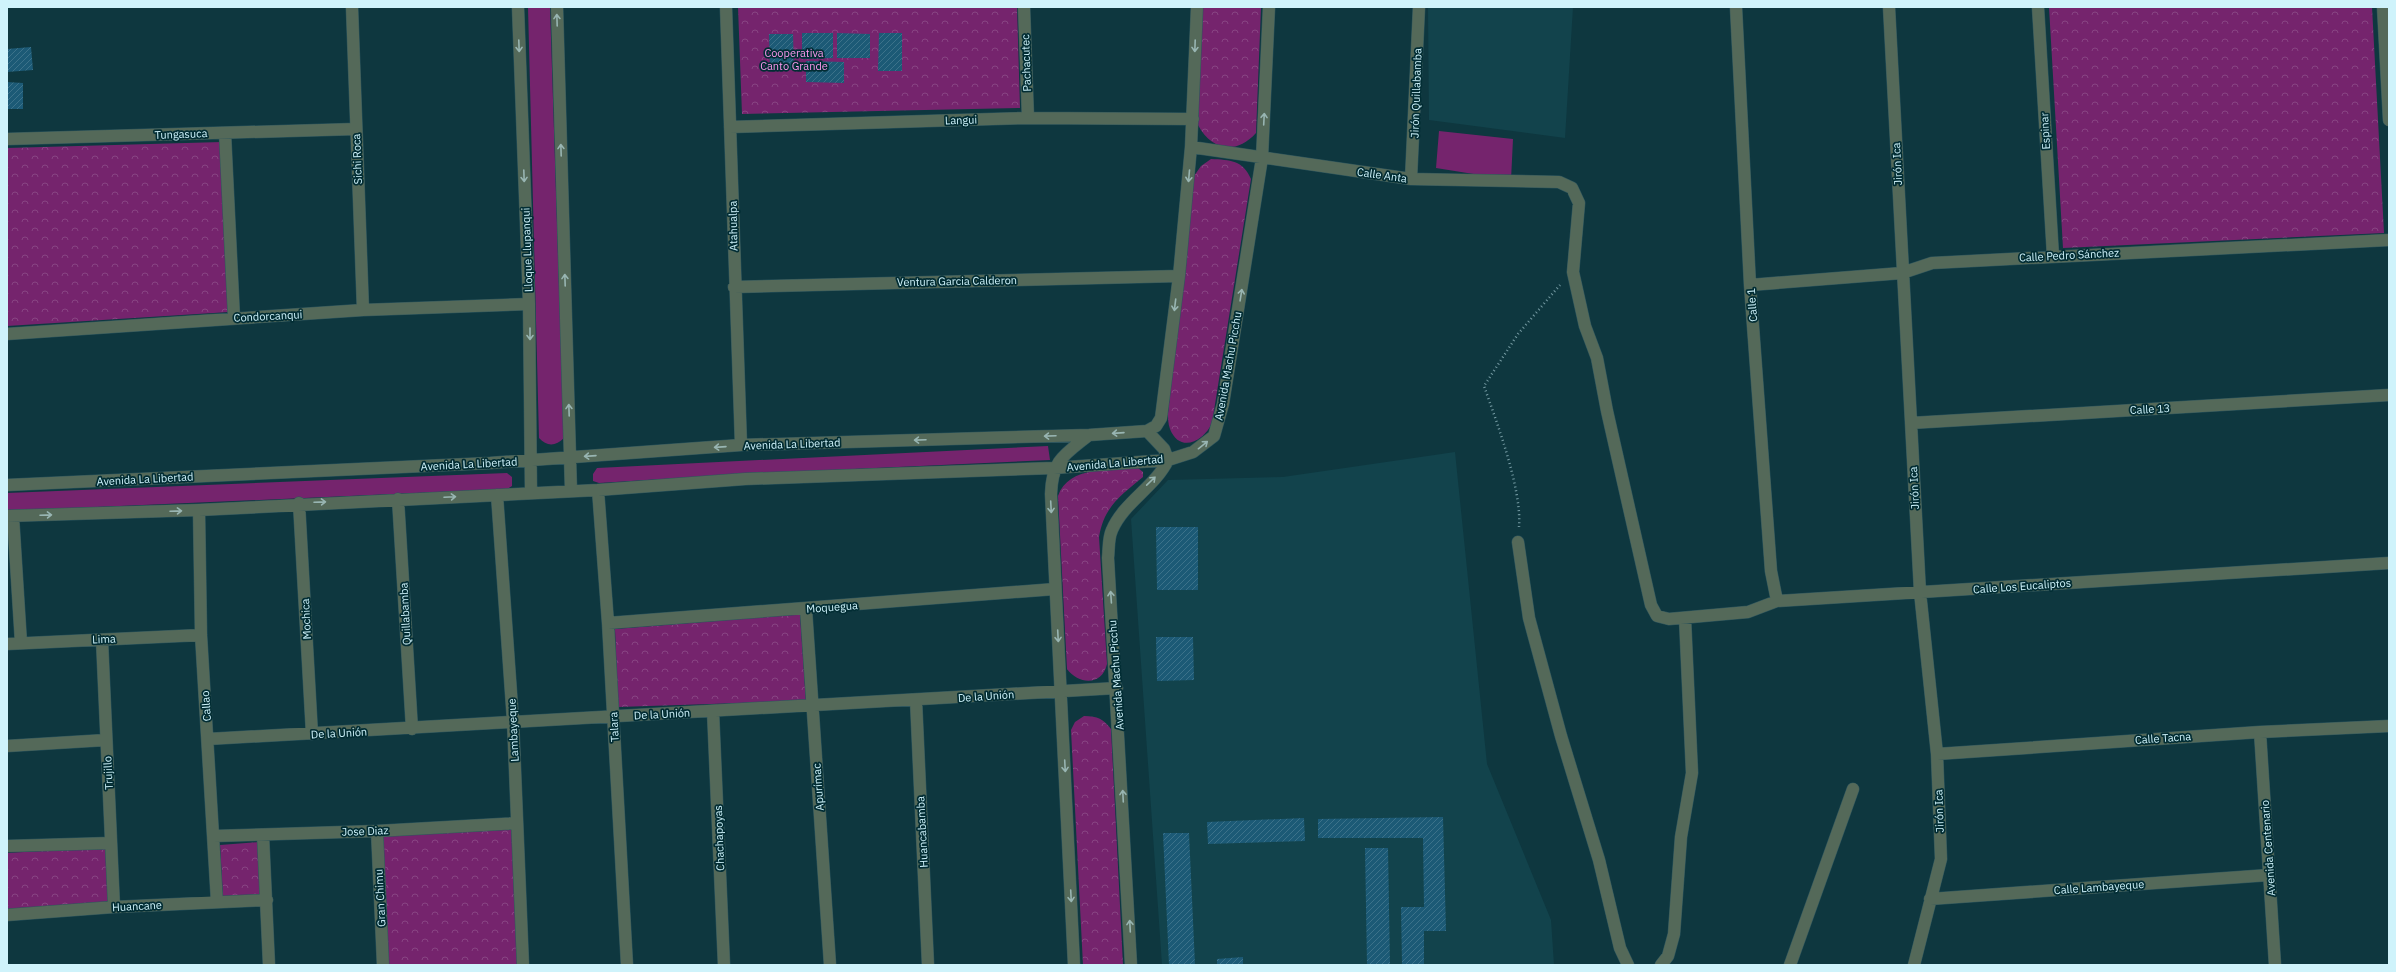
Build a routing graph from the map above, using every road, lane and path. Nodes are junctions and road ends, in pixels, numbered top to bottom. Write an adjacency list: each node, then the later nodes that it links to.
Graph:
1 (352, 7): 17 (street, Sichi Roca)
2 (518, 7): 30 (street, Lloque Llupanqui, one-way to 30)
3 (556, 7): 39 (street, one-way to 3)
4 (726, 7): 16 (street, Atahualpa)
5 (1024, 7): 13 (street, Pachacutec)
6 (1197, 7): 14 (street, one-way to 14)
7 (1269, 7): 21 (street, Avenida Machu Picchu, one-way to 7)
8 (1419, 7): 22 (street, Jirón Quillabamba)
9 (1736, 7): 28 (street, Calle 1)
10 (1889, 7): 26 (street, Jirón Ica)
11 (2038, 7): 24 (street, Espinar)
12 (2383, 7): 15 (street)
13 (1028, 118): 14 (street, Langui); 16 (street, Langui)
14 (1193, 119): 20 (street)
15 (2389, 120)
16 (730, 127): 29 (street, Atahualpa)
17 (356, 129): 18 (street, Tungasuca); 31 (street, Sichi Roca)
18 (225, 133): 19 (street, Tungasuca); 32 (street)
19 (7, 140)
20 (1191, 147): 21 (street, Calle Anta); 27 (street, one-way to 27)
21 (1262, 158): 22 (street, Calle Anta); 41 (street, Avenida Machu Picchu, one-way to 21)
22 (1411, 179): 25 (street, Calle Anta)
23 (2389, 240): 24 (street, Calle Pedro Sánchez)
24 (2053, 256): 26 (street, Calle Pedro Sánchez)
25 (1573, 272): 52 (path); 58 (street, Calle Los Eucaliptos)
26 (1902, 273): 28 (street, Calle Pedro Sánchez); 35 (street, Jirón Ica)
27 (1179, 276): 29 (street, Ventura Garcia Calderon); 36 (street, one-way to 36)
28 (1750, 285): 56 (street, Calle 1)
29 (734, 286): 38 (street, Atahualpa)
30 (529, 304): 31 (street, Condorcanqui); 40 (street, Lloque Llupanqui, one-way to 40)
31 (363, 310): 32 (street, Condorcanqui)
32 (234, 318): 33 (street, Condorcanqui)
33 (7, 334)
34 (2389, 395): 35 (street, Calle 13)
35 (1911, 423): 55 (street, Jirón Ica)
36 (1147, 431): 37 (street, Avenida La Libertad, one-way to 37); 41 (street, Avenida La Libertad)
37 (1089, 435): 38 (street, Avenida La Libertad, one-way to 38); 42 (street)
38 (741, 445): 39 (street, Avenida La Libertad, one-way to 39)
39 (570, 458): 40 (street, Avenida La Libertad); 45 (street)
40 (530, 460): 43 (street, Avenida La Libertad); 46 (street, Lloque Llupanqui)
41 (1168, 460): 42 (street, Avenida La Libertad); 64 (street, Avenida Machu Picchu, one-way to 41)
42 (1054, 468): 44 (street, Avenida La Libertad); 54 (street, one-way to 54)
43 (7, 485)
44 (598, 490): 45 (street, Avenida La Libertad); 59 (street, Talara)
45 (571, 491): 46 (street, Avenida La Libertad)
46 (531, 493): 47 (street, Avenida La Libertad)
47 (497, 495): 48 (street, Avenida La Libertad, one-way to 47); 70 (street, Lambayeque)
48 (398, 499): 49 (street, Avenida La Libertad, one-way to 48); 72 (street, Quillabamba)
49 (299, 503): 50 (street, Avenida La Libertad); 74 (street, Mochica)
50 (199, 510): 51 (street, Avenida La Libertad, one-way to 50); 60 (street, Callao)
51 (10, 516): 62 (street)
52 (1518, 542): 101 (street)
53 (2389, 563): 55 (street, Calle Los Eucaliptos)
54 (1056, 589): 57 (street, Moquegua); 65 (street, one-way to 65)
55 (1920, 592): 56 (street, Calle Los Eucaliptos); 78 (street, Jirón Ica)
56 (1777, 601): 58 (street, Calle Los Eucaliptos)
57 (806, 609): 59 (street, Moquegua); 67 (street, Apurímac)
58 (1685, 618): 102 (street)
59 (608, 623): 69 (street, Talara)
60 (201, 635): 61 (street, Lima); 75 (street, Callao)
61 (102, 640): 62 (street, Lima); 76 (street, Trujillo)
62 (22, 643): 63 (street, Lima)
63 (7, 644)
64 (1117, 688): 65 (street, De la Unión); 100 (street, Avenida Machu Picchu, one-way to 64)
65 (1061, 691): 66 (street, De la Unión); 99 (street, one-way to 99)
66 (916, 700): 67 (street, De la Unión); 98 (street, Huancabamba)
67 (813, 704): 68 (street, De la Unión); 97 (street, Apurímac)
68 (713, 711): 69 (street, De la Unión); 96 (street, Chachapoyas)
69 (614, 717): 70 (street, De la Unión); 95 (street, Talara)
70 (514, 721): 72 (street, De la Unión); 80 (street, Lambayeque)
71 (2389, 726): 73 (street, Calle Tacna)
72 (412, 729): 74 (street, De la Unión)
73 (2260, 732): 78 (street, Calle Tacna); 86 (street, Avenida Centenario)
74 (312, 734): 75 (street, De la Unión)
75 (208, 739): 83 (street, Callao)
76 (106, 740): 77 (street); 84 (street, Trujillo)
77 (7, 746)
78 (1937, 754): 87 (street, Jirón Ica)
79 (1853, 789): 103 (street)
80 (516, 823): 81 (street, Jose Diaz); 94 (street, Lambayeque)
81 (376, 831): 82 (street, Jose Diaz); 93 (street, Gran Chimu)
82 (263, 835): 83 (street, Jose Diaz); 88 (street)
83 (214, 836): 89 (street, Callao)
84 (111, 843): 85 (street); 90 (street, Trujillo)
85 (7, 846)
86 (2269, 875): 87 (street, Calle Lambayeque); 105 (street, Avenida Centenario)
87 (1930, 899): 104 (street, Jirón Ica)
88 (267, 900): 89 (street, Huancane); 92 (street)
89 (217, 902): 90 (street, Huancane)
90 (114, 907): 91 (street, Huancane)
91 (7, 915)
92 (269, 965)
93 (383, 965)
94 (523, 965)
95 (627, 965)
96 (724, 965)
97 (830, 965)
98 (925, 965)
99 (1074, 965)
100 (1132, 965)
101 (1628, 965)
102 (1661, 965)
103 (1790, 965)
104 (1914, 965)
105 (2275, 965)

